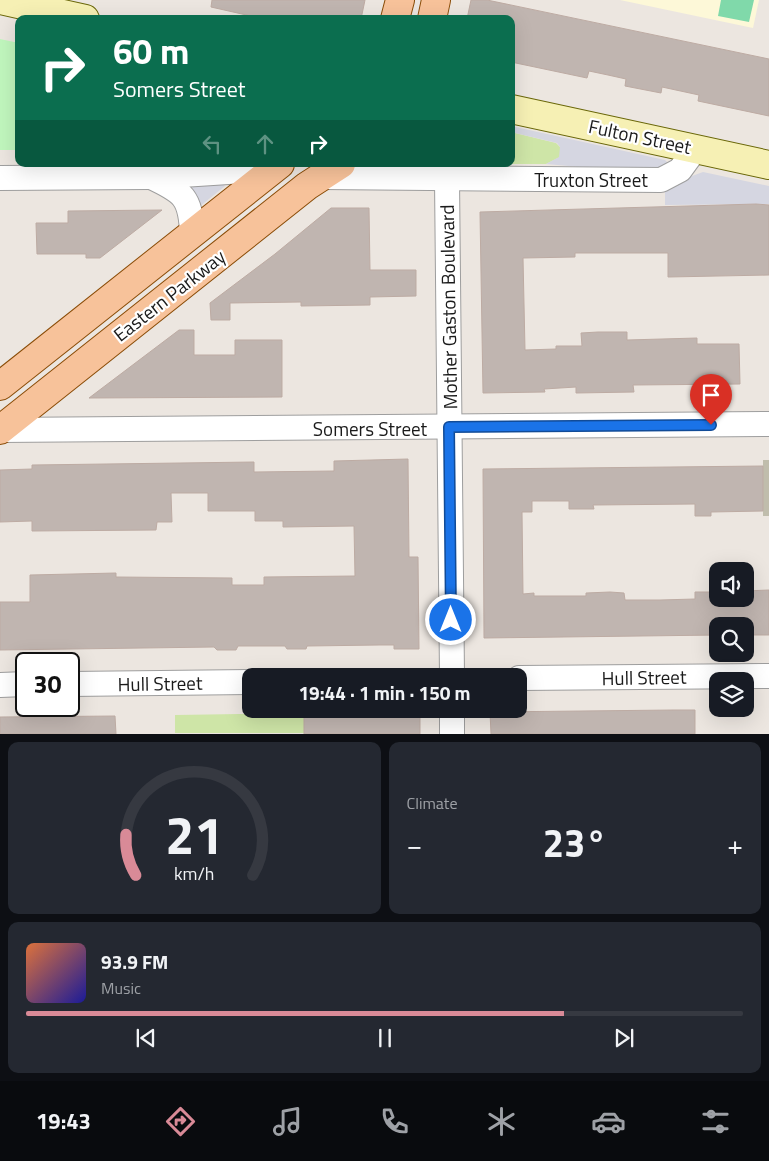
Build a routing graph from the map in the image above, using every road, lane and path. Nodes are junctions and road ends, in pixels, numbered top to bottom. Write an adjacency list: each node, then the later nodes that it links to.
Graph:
1 (1, 0): 4 (main road)
2 (400, 0): 5 (main road)
3 (436, 0): 6 (main road)
4 (67, 15)
5 (396, 15)
6 (433, 15)
7 (515, 110): 8 (main road, Fulton Street)
8 (696, 148): 9 (main road, Fulton Street); 15 (street, Truxton Street)
9 (769, 165)
10 (266, 167): 13 (street)
11 (276, 167): 16 (main road, Eastern Parkway)
12 (332, 170): 15 (street, Truxton Street); 20 (main road, Eastern Parkway)
13 (151, 177): 14 (street); 16 (street)
14 (0, 178)
15 (447, 179): 19 (street, Mother Gaston Boulevard)
16 (192, 234): 17 (main road, Eastern Parkway)
17 (0, 386)
18 (769, 424): 19 (street, Somers Street)
19 (449, 427): 20 (street, Somers Street); 21 (street, Mother Gaston Boulevard)
20 (0, 430)
21 (452, 668)
22 (769, 676): 23 (street, Hull Street)
23 (527, 678)
24 (242, 682): 26 (street, Hull Street)
25 (15, 684): 27 (street)
26 (80, 684)
27 (0, 685)
28 (452, 718): 29 (street)
29 (452, 734)

